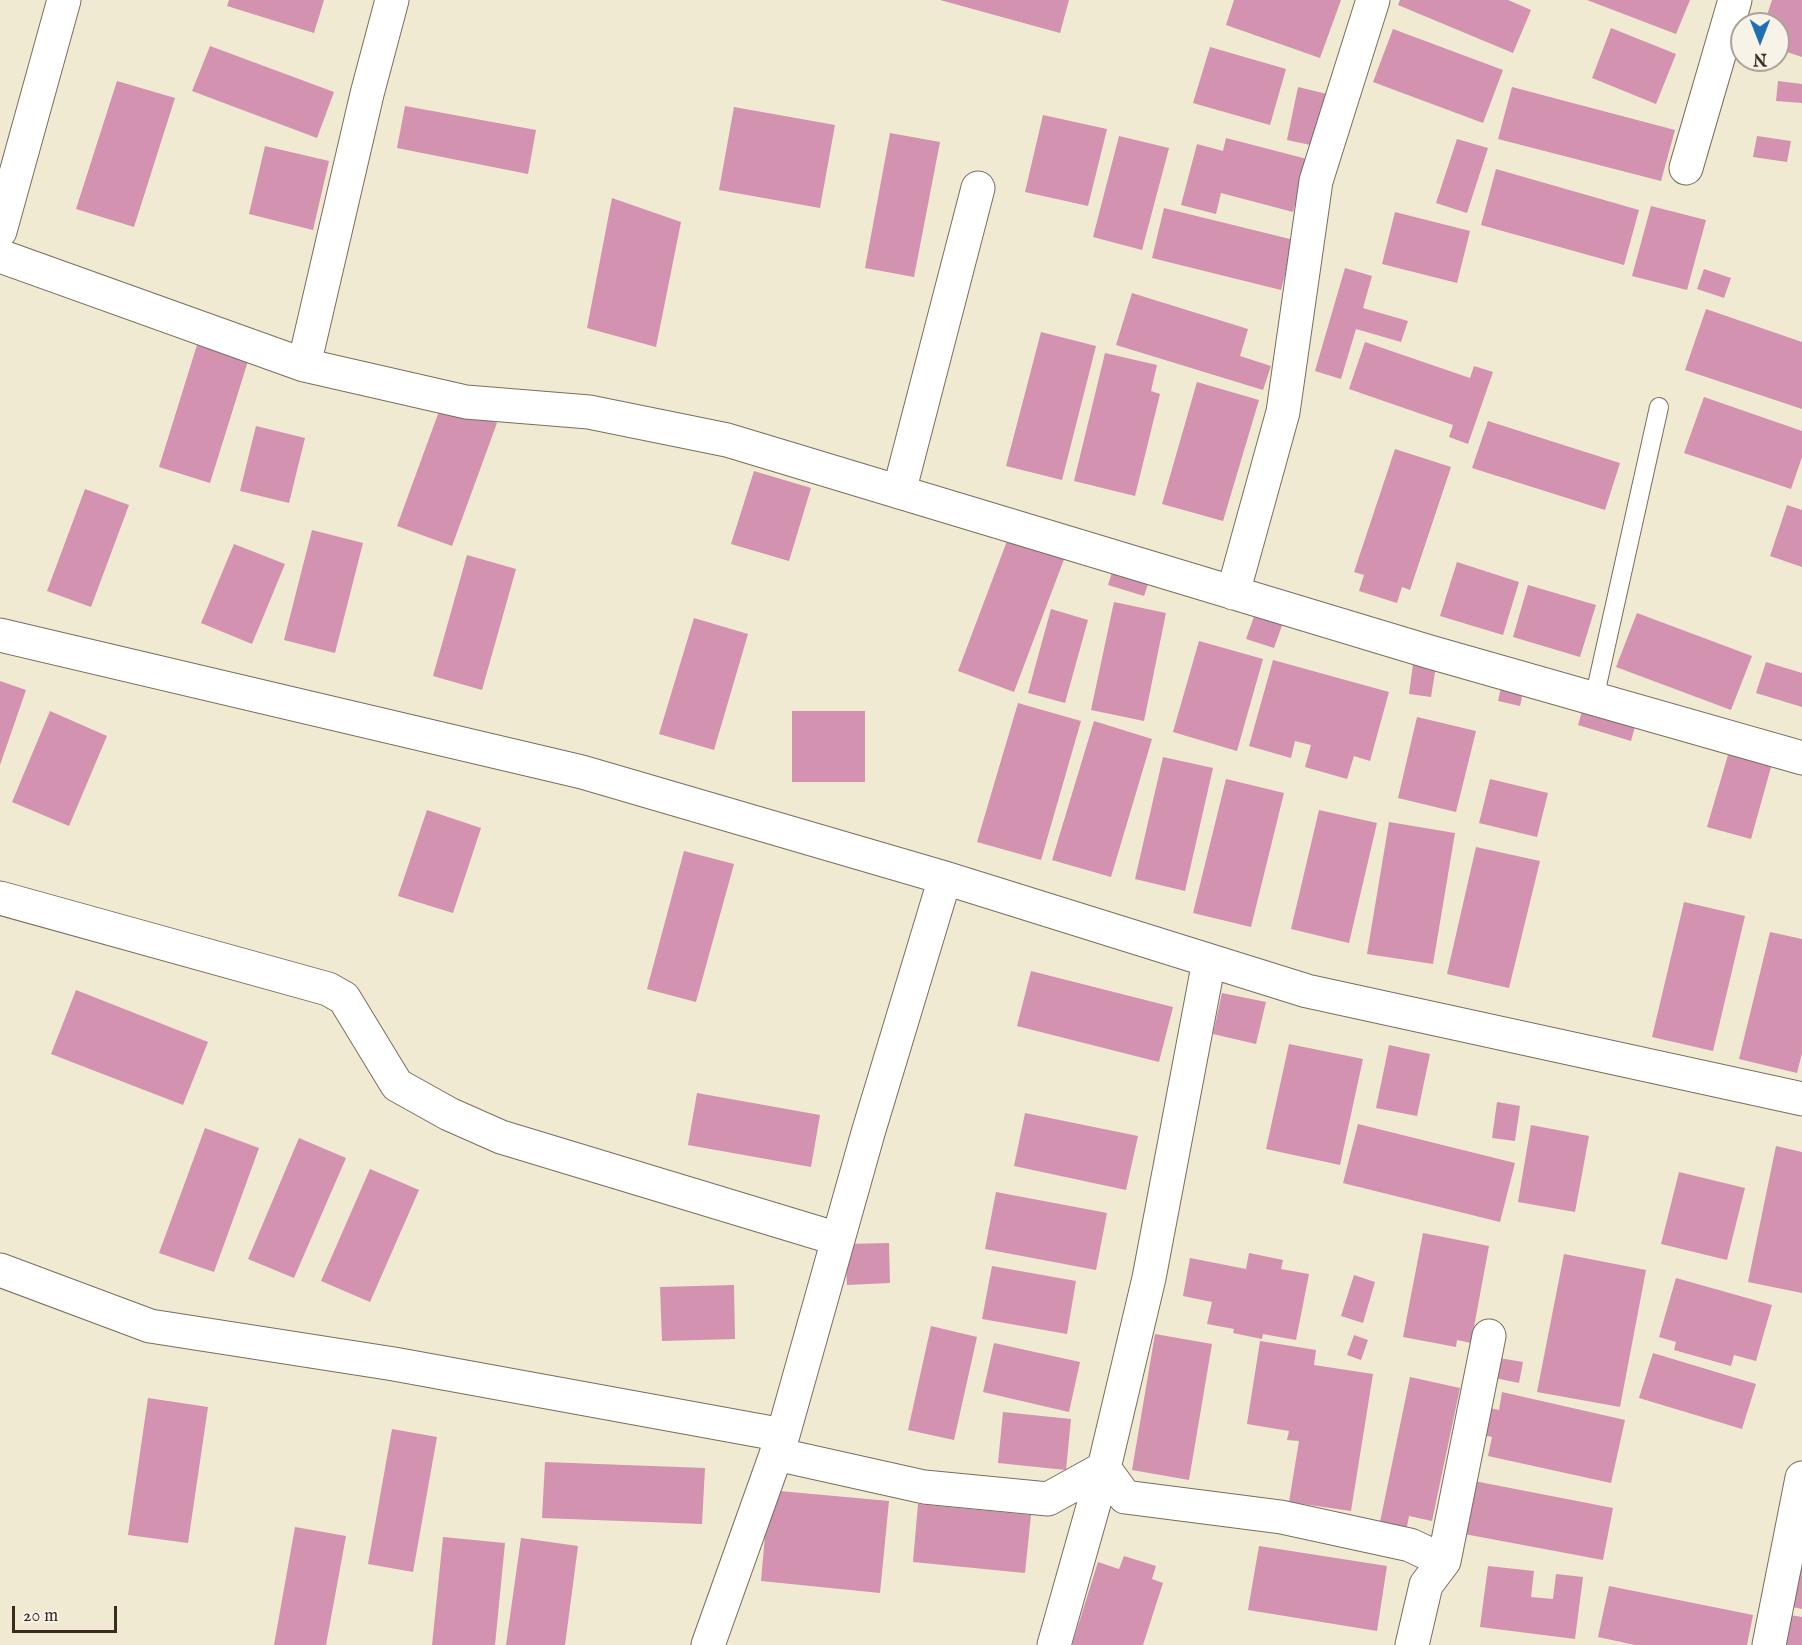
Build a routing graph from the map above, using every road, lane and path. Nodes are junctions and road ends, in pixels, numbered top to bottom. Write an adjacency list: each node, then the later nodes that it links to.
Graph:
1 (64, 0): 7 (street)
2 (392, 0): 9 (street)
3 (1374, 0): 12 (street)
4 (1735, 0): 5 (street)
5 (1686, 168)
6 (978, 188): 11 (street)
7 (0, 231)
8 (0, 256): 9 (street)
9 (304, 364): 11 (street)
10 (1659, 407): 14 (lane)
11 (899, 492): 12 (street)
12 (1233, 593): 14 (street)
13 (0, 635): 16 (street)
14 (1594, 699): 15 (street)
15 (1802, 758)
16 (945, 878): 18 (street); 20 (street)
17 (0, 898): 20 (street)
18 (1209, 961): 19 (street); 24 (street)
19 (1802, 1099)
20 (838, 1239): 23 (street)
21 (0, 1270): 23 (street)
22 (1489, 1336): 26 (street)
23 (779, 1445): 24 (street); 27 (street)
24 (1104, 1468): 26 (street); 28 (street)
25 (1802, 1478): 30 (street)
26 (1444, 1561): 29 (street)
27 (708, 1645)
28 (1054, 1645)
29 (1412, 1645)
30 (1769, 1645)

